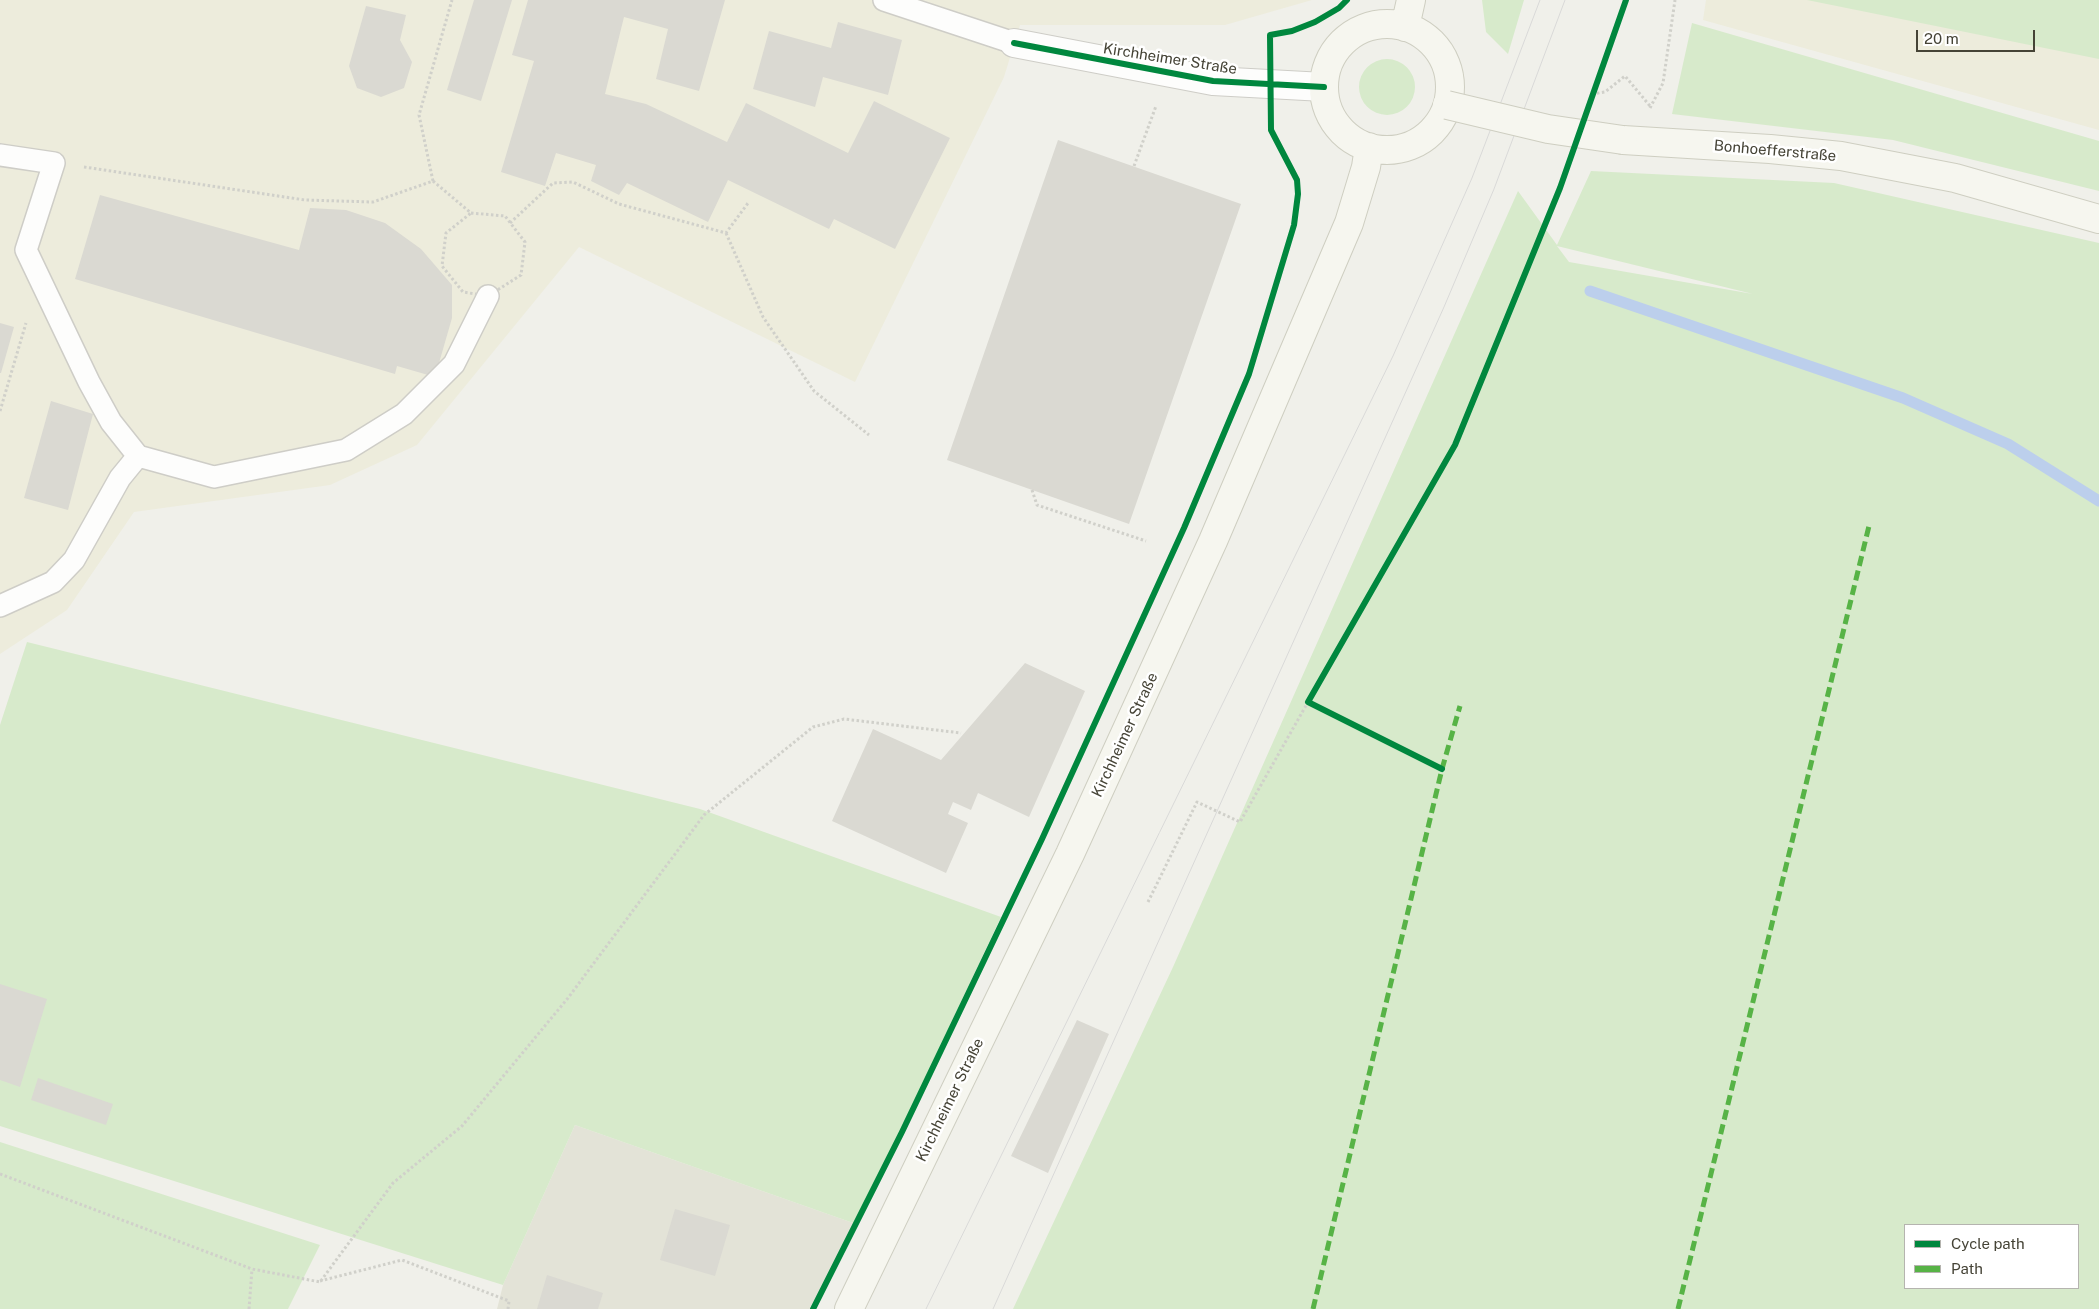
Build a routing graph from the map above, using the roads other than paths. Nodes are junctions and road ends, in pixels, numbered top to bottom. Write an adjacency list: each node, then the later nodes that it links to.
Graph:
1 (884, 0): 4 (lane)
2 (1411, 0): 3 (main road)
3 (1405, 27): 5 (main road); 6 (main road)
4 (1014, 43): 5 (street, Kirchheimer Straße)
5 (1324, 87): 7 (main road)
6 (1447, 105): 7 (main road); 9 (main road, Bonhoefferstraße, bridge)
7 (1369, 147): 13 (main road, Kirchheimer Straße)
8 (0, 155): 11 (lane)
9 (2099, 219)
10 (488, 296): 11 (lane)
11 (138, 456): 12 (lane)
12 (0, 606)
13 (849, 1309)

